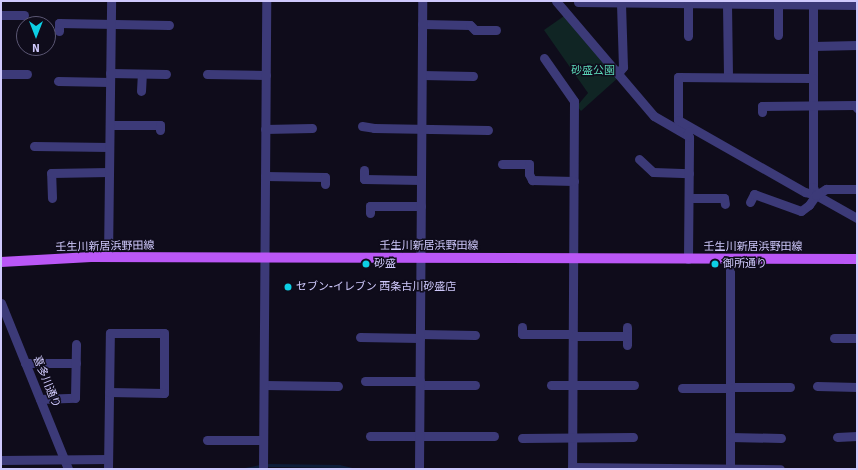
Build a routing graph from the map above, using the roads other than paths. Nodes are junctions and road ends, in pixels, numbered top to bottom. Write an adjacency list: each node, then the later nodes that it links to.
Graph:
1 (111, 1): 15 (street)
2 (266, 1): 31 (street)
3 (422, 1): 16 (street)
4 (556, 1): 25 (street)
5 (578, 2): 7 (street)
6 (650, 2): 7 (street); 9 (street)
7 (621, 3): 25 (street)
8 (813, 3): 11 (street); 12 (street); 22 (street)
9 (688, 4): 10 (street); 21 (street)
10 (727, 4): 11 (street); 34 (street)
11 (778, 4): 20 (street)
12 (857, 5)
13 (24, 15): 14 (street)
14 (1, 16)
15 (111, 24): 17 (street); 19 (street); 35 (street)
16 (422, 24): 18 (street); 32 (street)
17 (169, 25)
18 (496, 30)
19 (59, 31)
20 (778, 35)
21 (688, 36)
22 (813, 46): 23 (street); 36 (street)
23 (857, 46)
24 (544, 58): 59 (street)
25 (620, 71): 49 (street)
26 (1, 74): 27 (street)
27 (27, 74)
28 (142, 74): 29 (street); 35 (street); 38 (street)
29 (166, 74)
30 (207, 74): 31 (street)
31 (266, 75): 44 (street)
32 (422, 75): 33 (street); 46 (street)
33 (473, 76)
34 (728, 77): 36 (street); 49 (street)
35 (110, 78): 37 (street); 42 (street)
36 (813, 78): 39 (street)
37 (58, 81)
38 (141, 92)
39 (813, 106): 40 (street); 41 (street); 62 (street)
40 (857, 108)
41 (762, 112)
42 (110, 124): 47 (street); 51 (street)
43 (362, 126): 46 (street)
44 (266, 128): 45 (street); 57 (street)
45 (312, 128)
46 (421, 129): 48 (street); 58 (street)
47 (160, 130)
48 (488, 130)
49 (688, 131): 56 (street); 62 (street)
50 (34, 146): 51 (street)
51 (109, 147): 55 (street)
52 (639, 158): 56 (street)
53 (502, 164): 59 (street)
54 (364, 170): 58 (street)
55 (109, 172): 63 (street); 70 (street)
56 (689, 173): 64 (street)
57 (265, 176): 60 (street); 71 (street)
58 (421, 180): 67 (street)
59 (574, 181): 73 (street)
60 (325, 184)
61 (857, 189): 62 (street)
62 (816, 195): 65 (street); 69 (street)
63 (52, 198)
64 (689, 198): 66 (street); 74 (street)
65 (750, 202)
66 (725, 204)
67 (421, 206): 68 (street); 72 (street)
68 (370, 213)
69 (857, 218)
70 (108, 258): 71 (main road, 壬生川新居浜野田線); 77 (main road, 壬生川新居浜野田線)
71 (264, 258): 72 (main road, 壬生川新居浜野田線); 92 (street)
72 (420, 258): 73 (main road, 壬生川新居浜野田線); 82 (street)
73 (574, 258): 74 (main road, 壬生川新居浜野田線); 81 (street)
74 (688, 259): 75 (main road, 壬生川新居浜野田線)
75 (730, 259): 76 (main road, 壬生川新居浜野田線); 99 (street)
76 (857, 259)
77 (1, 262)
78 (1, 303): 89 (street, 喜多川通り)
79 (522, 327): 81 (street)
80 (475, 335): 82 (street)
81 (573, 335): 83 (street); 95 (street)
82 (420, 336): 84 (street); 91 (street)
83 (627, 336)
84 (360, 337)
85 (834, 338): 86 (street)
86 (857, 338)
87 (76, 344): 88 (street)
88 (76, 363): 89 (street); 104 (street)
89 (25, 364): 104 (street, 喜多川通り)
90 (365, 380): 91 (street)
91 (420, 383): 93 (street); 106 (street)
92 (264, 385): 97 (street); 116 (street)
93 (475, 385)
94 (552, 385): 95 (street)
95 (573, 385): 96 (street); 109 (street)
96 (634, 385)
97 (338, 386)
98 (817, 386): 101 (street)
99 (730, 387): 100 (street); 102 (street); 111 (street)
100 (790, 387)
101 (857, 387)
102 (682, 388)
103 (110, 392): 103 (street); 118 (street)
104 (40, 399): 117 (street, 喜多川通り)
105 (370, 436): 106 (street)
106 (420, 436): 107 (street); 127 (street)
107 (494, 436)
108 (857, 436): 112 (street)
109 (573, 437): 110 (street); 113 (street); 121 (street)
110 (633, 437)
111 (730, 437): 114 (street); 128 (street)
112 (837, 437)
113 (522, 438)
114 (781, 438)
115 (207, 440): 116 (street)
116 (263, 440): 120 (street)
117 (63, 458): 118 (street); 119 (street); 125 (street, 喜多川通り)
118 (108, 459): 126 (street)
119 (1, 460)
120 (263, 466)
121 (572, 468): 122 (street)
122 (604, 468): 123 (street)
123 (636, 468): 124 (street)
124 (681, 468): 128 (street)
125 (68, 469)
126 (108, 469)
127 (420, 469)
128 (726, 469): 129 (street)
129 (780, 469)

